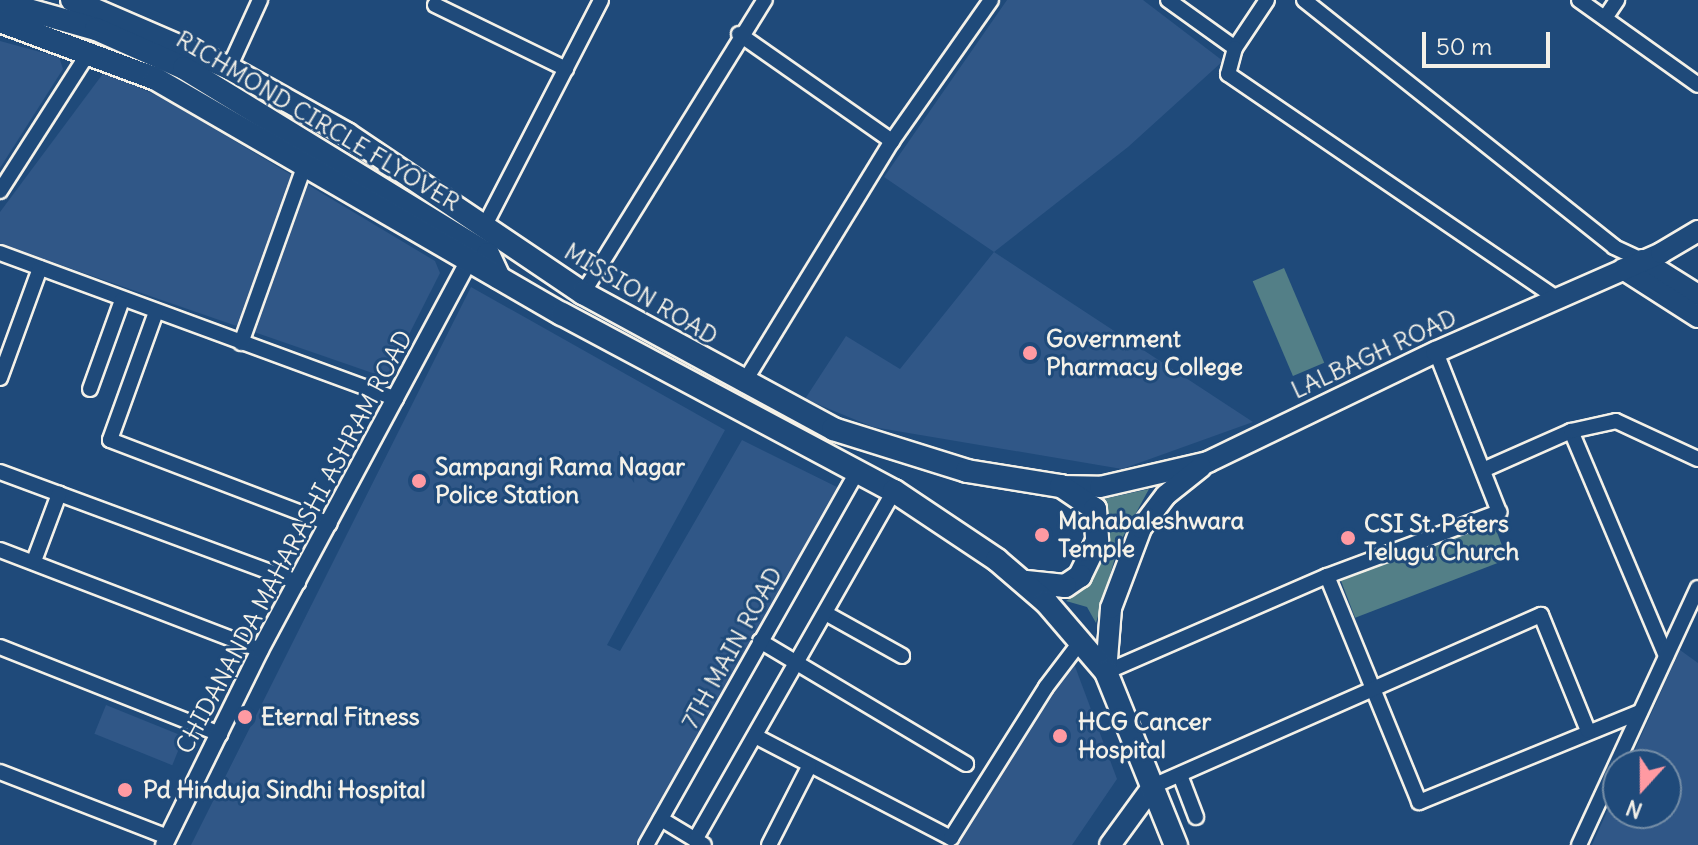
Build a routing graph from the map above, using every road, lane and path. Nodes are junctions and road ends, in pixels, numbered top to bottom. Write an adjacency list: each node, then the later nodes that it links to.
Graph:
1 (72, 0): 18 (main road, MISSION ROAD)
2 (260, 0): 18 (street)
3 (601, 0): 19 (street)
4 (765, 0): 15 (street)
5 (991, 0): 21 (street)
6 (1168, 0): 16 (street)
7 (1267, 0): 16 (street)
8 (1304, 0): 27 (street)
9 (1579, 0): 13 (street)
10 (1617, 0): 13 (street)
11 (0, 2): 25 (main road, RICHMOND CIRCLE FLYOVER)
12 (435, 5): 19 (street)
13 (1605, 18): 20 (street)
14 (0, 21): 17 (main road, MISSION ROAD)
15 (739, 34): 21 (street); 31 (street)
16 (1235, 48): 33 (street)
17 (90, 50): 22 (main road, MISSION ROAD); 23 (street)
18 (229, 68): 25 (main road, MISSION ROAD)
19 (566, 69): 25 (street)
20 (1696, 80)
21 (892, 141): 40 (street)
22 (305, 164): 25 (main road, MISSION ROAD); 37 (street)
23 (0, 191)
24 (1698, 231): 27 (main road, LALBAGH ROAD)
25 (474, 243): 30 (main road, RICHMOND CIRCLE FLYOVER); 31 (main road, MISSION ROAD); 42 (street, CHIDANANDA MAHARASHI ASHRAM ROAD)
26 (0, 253): 28 (street)
27 (1642, 260): 29 (main road, LALBAGH ROAD); 32 (main road)
28 (40, 268): 34 (street); 39 (street)
29 (1623, 269): 33 (main road, LALBAGH ROAD); 36 (main road)
30 (499, 278): 48 (main road, MISSION ROAD)
31 (583, 293): 40 (main road, MISSION ROAD)
32 (1698, 295)
33 (1556, 298): 38 (main road, LALBAGH ROAD)
34 (122, 300): 35 (street); 41 (street)
35 (156, 312): 37 (street); 52 (street)
36 (1698, 317)
37 (241, 343): 42 (street)
38 (1436, 352): 45 (main road, LALBAGH ROAD); 46 (street)
39 (0, 378)
40 (743, 384): 49 (main road, MISSION ROAD)
41 (90, 389)
42 (396, 399): 52 (street, CHIDANANDA MAHARASHI ASHRAM ROAD)
43 (1571, 431): 44 (street); 46 (street); 65 (street)
44 (1698, 459)
45 (1208, 462): 49 (main road, LALBAGH ROAD); 67 (main road)
46 (1483, 470): 55 (street)
47 (0, 472): 51 (street)
48 (857, 472): 50 (main road, MISSION ROAD); 60 (street, 7TH MAIN ROAD)
49 (1061, 486): 57 (main road, MISSION ROAD)
50 (894, 491): 57 (main road, MISSION ROAD); 59 (street)
51 (59, 494): 54 (street); 56 (street)
52 (330, 524): 56 (street, CHIDANANDA MAHARASHI ASHRAM ROAD)
53 (0, 550): 54 (street)
54 (34, 561): 63 (street)
55 (1327, 576): 67 (street); 68 (street)
56 (298, 582): 63 (street, CHIDANANDA MAHARASHI ASHRAM ROAD)
57 (1026, 582): 61 (main road, MISSION ROAD)
58 (1698, 588): 65 (street)
59 (827, 614): 64 (street); 66 (street)
60 (760, 641): 66 (street); 79 (street, 7TH MAIN ROAD)
61 (1081, 641): 67 (main road, MISSION ROAD); 74 (street)
62 (0, 647): 71 (street)
63 (260, 650): 71 (street, CHIDANANDA MAHARASHI ASHRAM ROAD)
64 (902, 656)
65 (1666, 656): 69 (street)
66 (797, 662): 72 (street); 73 (street)
67 (1106, 672): 77 (main road, MISSION ROAD)
68 (1376, 689): 70 (street); 70 (street); 76 (street)
69 (1639, 712): 70 (street); 86 (street)
70 (1588, 731)
71 (220, 734): 80 (street, CHIDANANDA MAHARASHI ASHRAM ROAD)
72 (757, 737): 74 (street); 81 (street)
73 (966, 764)
74 (809, 767): 83 (street)
75 (0, 772): 80 (street)
76 (1180, 775): 77 (street); 78 (street)
77 (1153, 786): 84 (main road); 85 (main road, MISSION ROAD)
78 (1196, 817)
79 (661, 819): 81 (street); 82 (street, 7TH MAIN ROAD)
80 (166, 841)
81 (699, 842)
82 (646, 845)
83 (769, 845)
84 (1110, 845)
85 (1176, 845)
86 (1579, 845)

